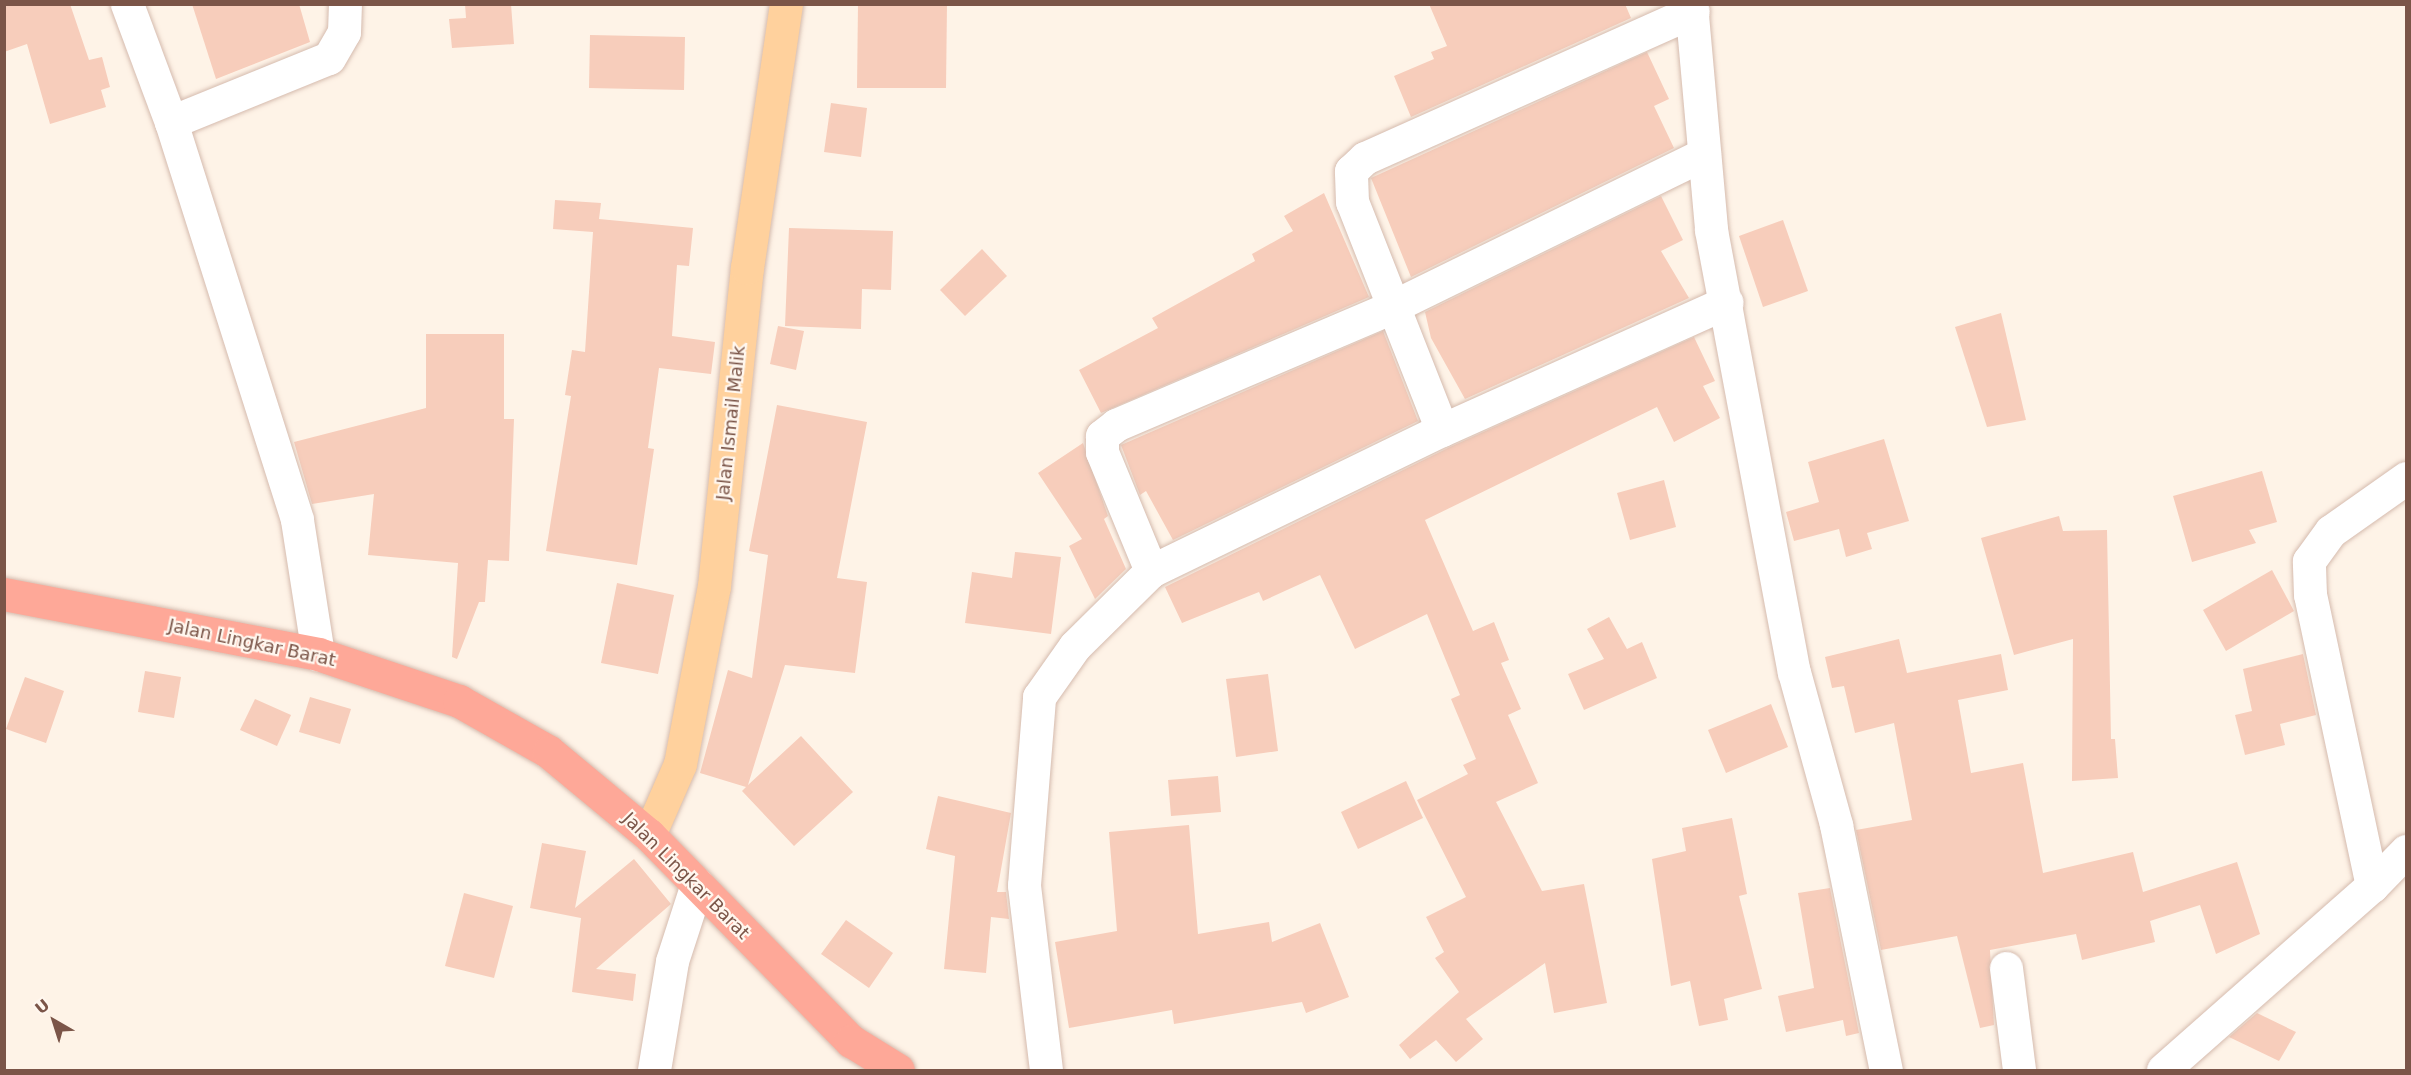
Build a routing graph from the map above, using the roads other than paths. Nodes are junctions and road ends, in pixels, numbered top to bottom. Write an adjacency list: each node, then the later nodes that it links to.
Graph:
1 (127, 4): 5 (street)
2 (345, 4): 5 (street)
3 (786, 4): 14 (main road, Jalan Ismail Malik)
4 (1692, 8): 6 (street); 8 (street)
5 (171, 122): 13 (street)
6 (1704, 154): 7 (street); 8 (street)
7 (1727, 302): 9 (street); 22 (street)
8 (1390, 308): 9 (street); 11 (street)
9 (1442, 430): 11 (street)
10 (2406, 478): 17 (street)
11 (1151, 571): 21 (street)
12 (4, 594): 13 (highway, Jalan Lingkar Barat)
13 (318, 654): 14 (highway, Jalan Lingkar Barat)
14 (649, 835): 16 (highway, Jalan Lingkar Barat)
15 (2406, 851): 17 (street)
16 (697, 884): 19 (street); 20 (highway, Jalan Lingkar Barat)
17 (2372, 886): 24 (street)
18 (2006, 968): 23 (street)
19 (654, 1071)
20 (898, 1071)
21 (1046, 1071)
22 (1886, 1071)
23 (2019, 1071)
24 (2163, 1071)

